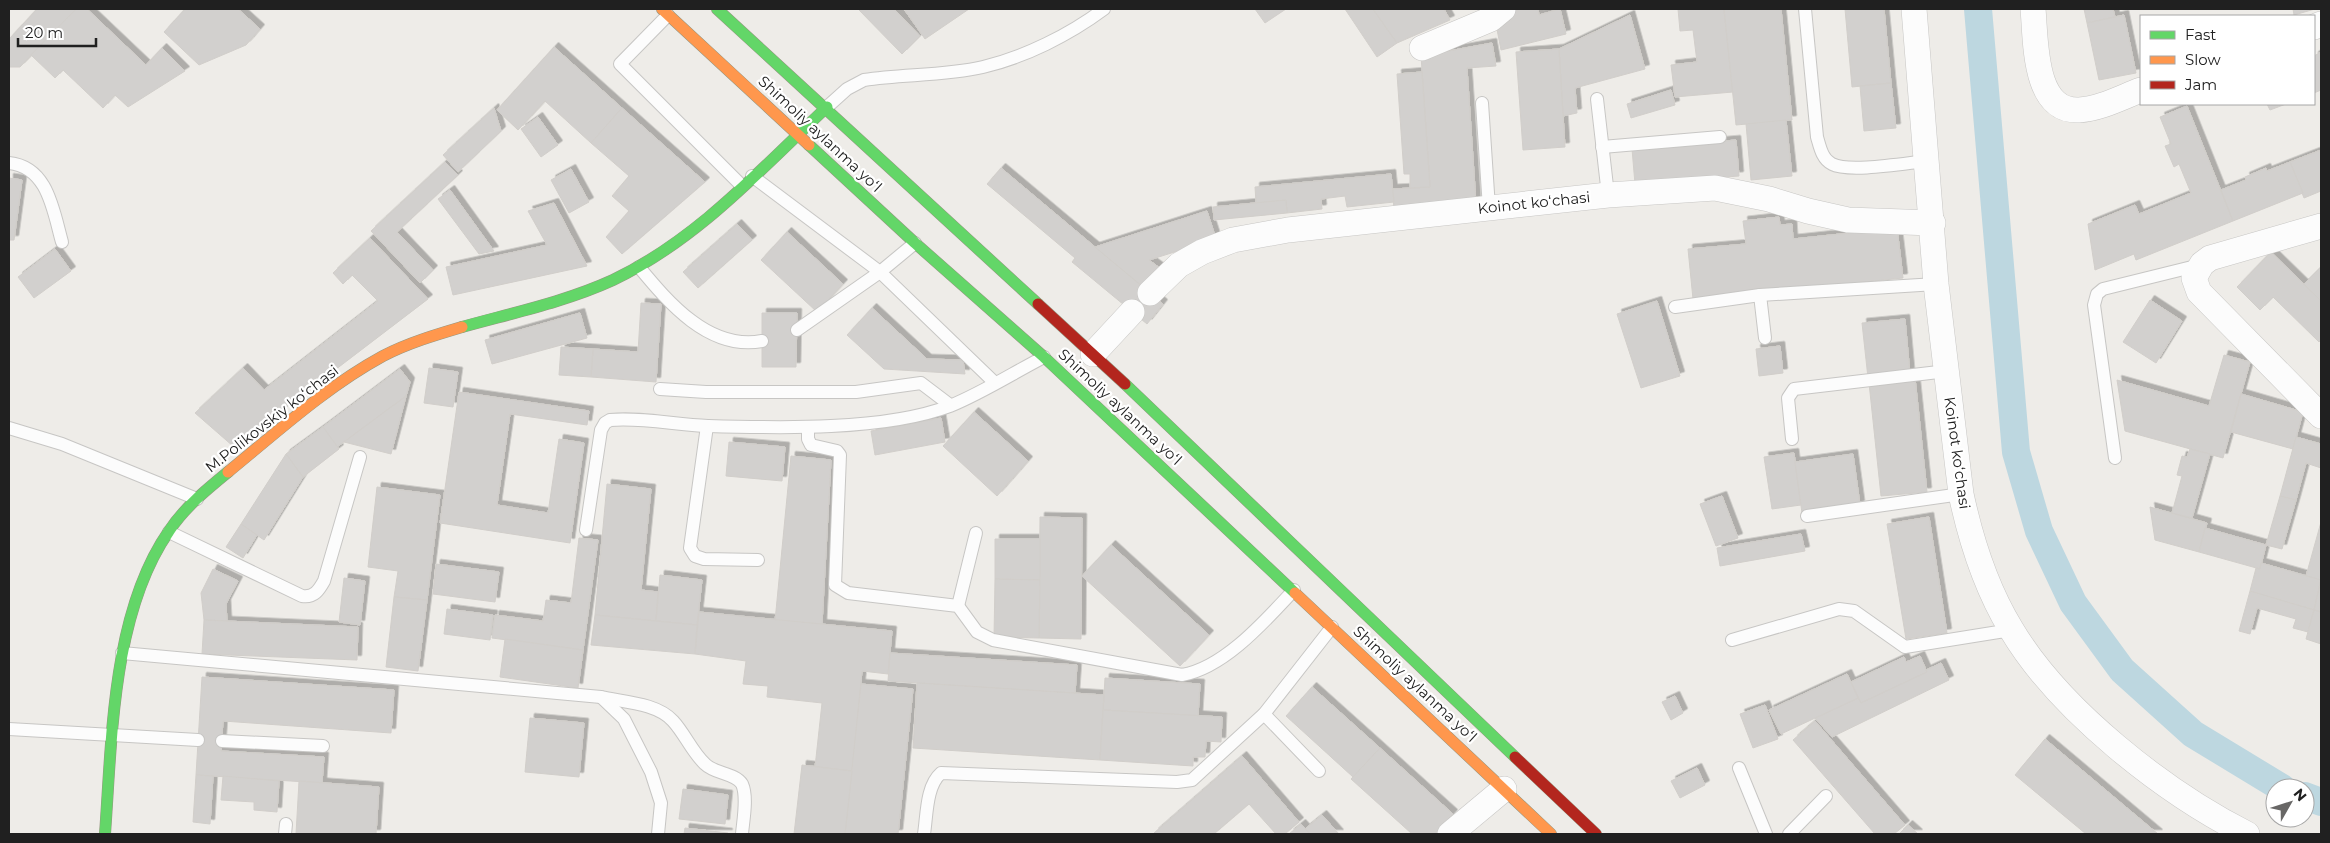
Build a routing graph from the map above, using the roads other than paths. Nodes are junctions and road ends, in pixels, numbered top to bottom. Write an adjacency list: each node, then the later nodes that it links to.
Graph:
1 (717, 9): 12 (main road, Shimoliy aylanma yoʻl)
2 (1104, 9): 12 (lane)
3 (1503, 9): 8 (street)
4 (1805, 9): 16 (lane)
5 (1914, 9): 16 (street, Koinot koʻchasi)
6 (2033, 9): 9 (street)
7 (665, 12): 13 (main road, Shimoliy aylanma yoʻl); 19 (lane)
8 (1422, 48)
9 (2140, 90)
10 (1597, 99): 15 (lane)
11 (1482, 102): 21 (lane)
12 (827, 108): 13 (main road, M.Polikovskiy koʻchasi); 37 (main road, Shimoliy aylanma yoʻl)
13 (798, 134): 18 (main road, M.Polikovskiy koʻchasi); 25 (main road, Shimoliy aylanma yoʻl)
14 (1720, 136): 15 (lane)
15 (1602, 147): 20 (lane)
16 (1927, 161): 22 (street, Koinot koʻchasi)
17 (9, 163): 24 (lane)
18 (752, 176): 19 (main road, M.Polikovskiy koʻchasi); 28 (lane)
19 (742, 186): 27 (main road, M.Polikovskiy koʻchasi)
20 (1608, 196): 21 (street, Koinot koʻchasi); 22 (street, Koinot koʻchasi)
21 (1489, 208): 30 (street, Koinot koʻchasi)
22 (1933, 223): 29 (street, Koinot koʻchasi)
23 (2321, 226): 26 (street)
24 (62, 242)
25 (915, 243): 28 (lane); 38 (main road, Shimoliy aylanma yoʻl)
26 (2202, 264): 43 (street); 51 (lane)
27 (638, 267): 36 (lane); 53 (main road, M.Polikovskiy koʻchasi)
28 (880, 272): 34 (lane); 40 (lane)
29 (1936, 284): 31 (lane); 39 (street, Koinot koʻchasi)
30 (1150, 293)
31 (1760, 295): 32 (lane); 35 (lane)
32 (1675, 307)
33 (1132, 312): 37 (street)
34 (796, 330)
35 (1765, 338)
36 (762, 341)
37 (1093, 354): 82 (main road, Shimoliy aylanma yoʻl)
38 (1044, 357): 40 (lane); 59 (main road, Shimoliy aylanma yoʻl)
39 (1947, 371): 49 (lane); 52 (street, Koinot koʻchasi)
40 (994, 382): 44 (lane)
41 (2321, 386): 43 (street)
42 (660, 389): 44 (lane)
43 (2297, 392): 45 (street)
44 (950, 405): 47 (lane)
45 (2321, 416)
46 (707, 426): 47 (lane); 55 (lane); 58 (lane)
47 (808, 427): 60 (lane)
48 (9, 428): 53 (lane)
49 (1792, 439)
50 (360, 457): 56 (lane)
51 (2114, 458)
52 (1960, 494): 54 (lane); 62 (street, Koinot koʻchasi)
53 (198, 499): 56 (main road, M.Polikovskiy koʻchasi)
54 (1807, 516)
55 (586, 530)
56 (169, 532): 64 (main road, M.Polikovskiy koʻchasi)
57 (976, 533): 60 (lane)
58 (758, 560)
59 (1294, 590): 60 (lane); 61 (main road, Shimoliy aylanma yoʻl)
60 (958, 606)
61 (1332, 627): 66 (lane); 74 (main road, Shimoliy aylanma yoʻl)
62 (2011, 630): 63 (lane); 85 (street, Koinot koʻchasi)
63 (1732, 640)
64 (122, 653): 65 (lane); 68 (main road, M.Polikovskiy koʻchasi)
65 (601, 697): 77 (lane); 78 (lane)
66 (1264, 714): 73 (lane); 79 (lane)
67 (9, 729): 68 (lane)
68 (112, 736): 69 (lane); 76 (main road, M.Polikovskiy koʻchasi)
69 (198, 740)
70 (222, 741): 71 (lane)
71 (323, 746)
72 (1739, 768): 83 (lane)
73 (1319, 771)
74 (1504, 788): 80 (street); 81 (main road, Shimoliy aylanma yoʻl)
75 (1826, 796): 84 (lane)
76 (105, 834)
77 (658, 834)
78 (742, 834)
79 (924, 834)
80 (1450, 834)
81 (1551, 834)
82 (1596, 834)
83 (1766, 834)
84 (1789, 834)
85 (2247, 834)

